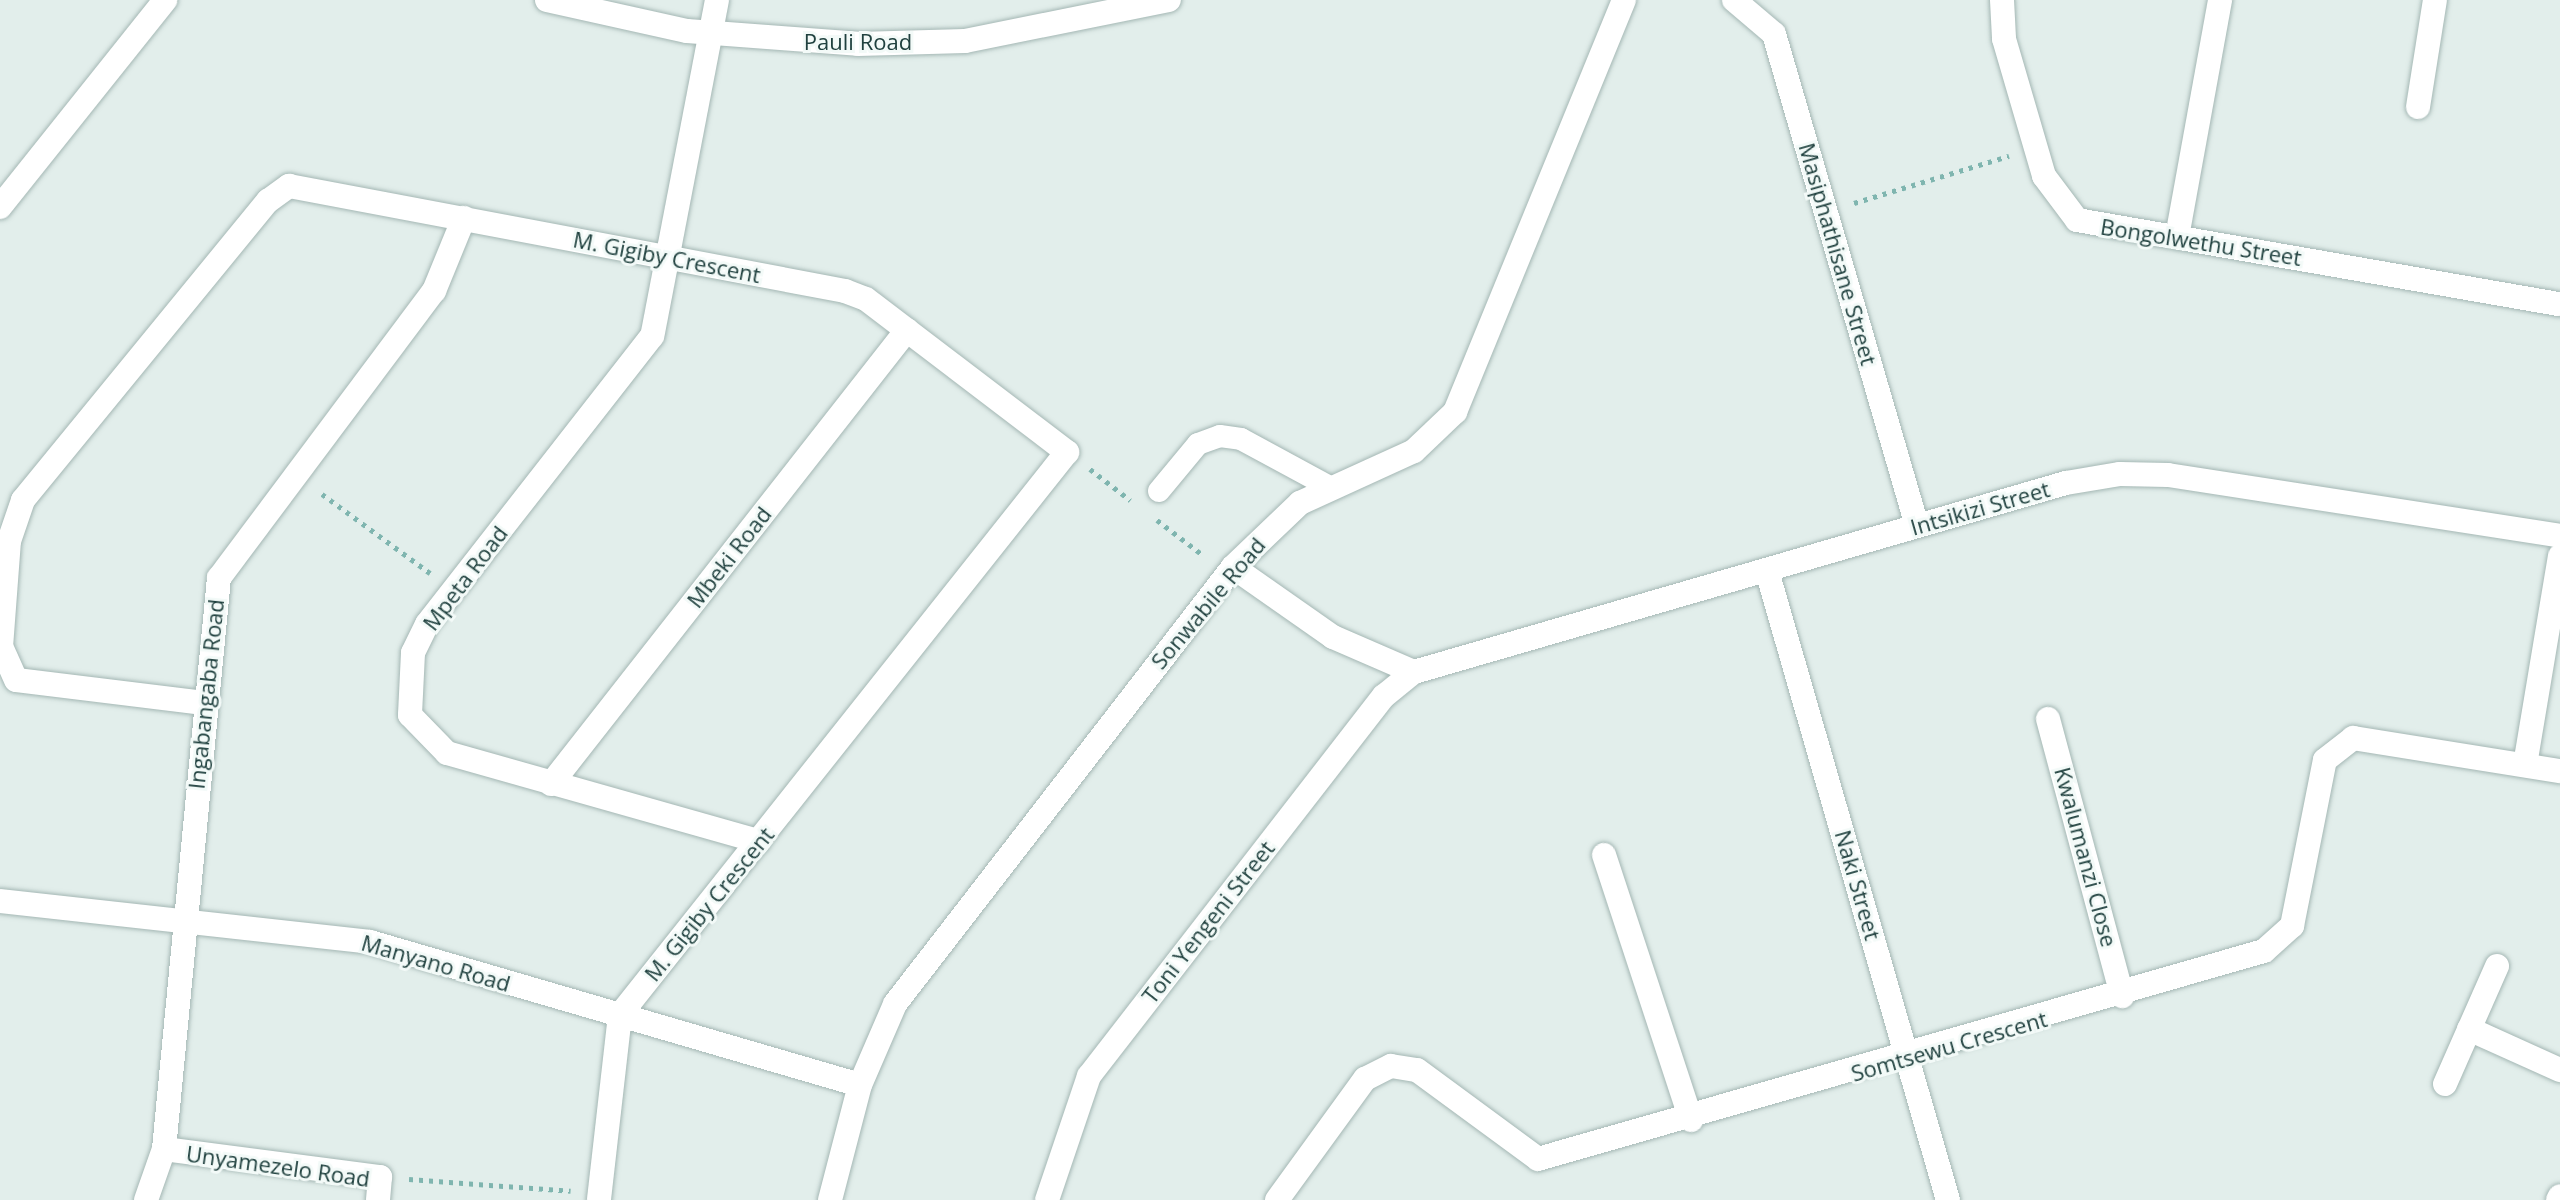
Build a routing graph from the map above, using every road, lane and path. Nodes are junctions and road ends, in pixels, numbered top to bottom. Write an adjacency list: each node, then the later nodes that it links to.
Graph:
1 (165, 0): 13 (street)
2 (547, 0): 10 (street, Pauli Road)
3 (717, 0): 10 (street, Mpeta Road)
4 (1169, 0): 10 (street, Pauli Road)
5 (1624, 0): 21 (street, Sonwabile Road)
6 (1734, 0): 14 (street, Masiphathisane Street)
7 (2002, 0): 12 (street, Bongolwethu Street)
8 (2220, 0): 16 (street)
9 (2435, 0): 11 (street)
10 (713, 34): 17 (street, Mpeta Road)
11 (2418, 107)
12 (2036, 148): 14 (path); 16 (street, Bongolwethu Street)
13 (0, 207)
14 (1826, 212): 23 (street, Masiphathisane Street)
15 (464, 218): 17 (street, M. Gigiby Crescent); 20 (street, Ingabangaba Road); 30 (street, M. Gigiby Crescent)
16 (2177, 237): 18 (street, Bongolwethu Street)
17 (670, 257): 19 (street, M. Gigiby Crescent); 28 (street, Mpeta Road)
18 (2560, 304)
19 (907, 330): 34 (street, Mbeki Road); 35 (street, M. Gigiby Crescent)
20 (295, 474): 28 (path); 30 (street, Ingabangaba Road)
21 (1328, 486): 22 (lane); 26 (street, Sonwabile Road)
22 (1159, 491)
23 (1917, 526): 24 (street, Intsikizi Street); 27 (street, Intsikizi Street)
24 (2560, 536)
25 (2560, 556): 32 (street)
26 (1233, 567): 29 (street); 46 (street, Sonwabile Road)
27 (1767, 571): 29 (street, Intsikizi Street); 43 (street, Naki Street)
28 (453, 590): 34 (street, Mpeta Road)
29 (1414, 672): 53 (street, Toni Yengeni Street)
30 (204, 703): 38 (street, Ingabangaba Road)
31 (2048, 719): 40 (street, Kwalumanzi Close)
32 (2525, 765): 33 (street, Somtsewu Crescent); 40 (street, Somtsewu Crescent)
33 (2560, 771)
34 (551, 784): 35 (street, Mpeta Road)
35 (759, 841): 41 (street, M. Gigiby Crescent)
36 (1604, 855): 47 (street)
37 (0, 901): 38 (street, Manyano Road)
38 (185, 920): 41 (street, Manyano Road); 48 (street, Ingabangaba Road)
39 (2497, 966): 42 (street)
40 (2122, 996): 43 (street, Somtsewu Crescent)
41 (620, 1015): 46 (street, Manyano Road); 50 (street)
42 (2469, 1029): 44 (street); 45 (street)
43 (1907, 1058): 47 (street, Somtsewu Crescent); 55 (street, Naki Street)
44 (2560, 1070)
45 (2445, 1084)
46 (860, 1085): 52 (street, Sonwabile Road)
47 (1691, 1120): 54 (street, Somtsewu Crescent)
48 (164, 1149): 49 (street, Unyamezelo Road); 51 (street, Unyamezelo Road)
49 (379, 1188): 50 (path)
50 (600, 1196)
51 (146, 1200)
52 (830, 1200)
53 (1047, 1200)
54 (1277, 1200)
55 (1948, 1200)

